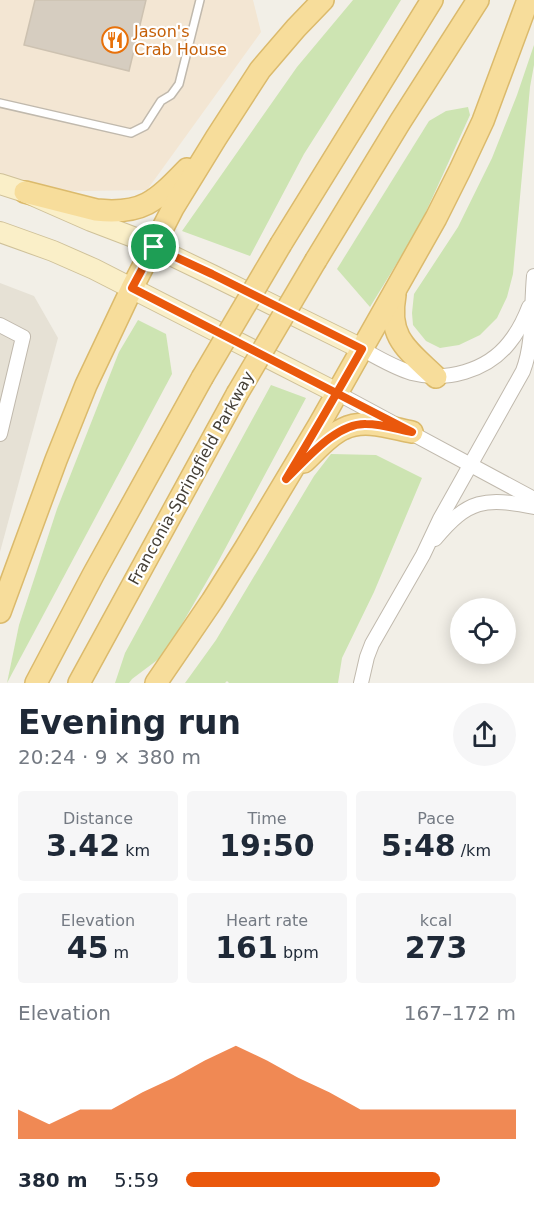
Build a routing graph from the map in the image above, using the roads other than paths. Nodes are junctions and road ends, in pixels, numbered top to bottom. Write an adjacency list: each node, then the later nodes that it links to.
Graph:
1 (200, 0): 6 (lane)
2 (323, 0): 7 (main road)
3 (432, 0): 27 (main road, bridge)
4 (478, 0): 28 (main road, Franconia-Springfield Parkway, bridge)
5 (528, 0): 14 (main road)
6 (0, 104)
7 (216, 138): 9 (main road); 11 (main road)
8 (0, 184): 9 (main road)
9 (25, 192): 11 (main road)
10 (0, 232): 13 (main road)
11 (154, 247): 13 (main road); 17 (main road)
12 (534, 276): 15 (street)
13 (132, 288): 19 (main road); 26 (main road)
14 (397, 288): 17 (main road); 18 (main road)
15 (532, 296): 18 (street); 22 (street)
16 (0, 325): 21 (street)
17 (362, 349): 18 (street); 19 (main road)
18 (436, 376)
19 (337, 393): 20 (street); 23 (main road)
20 (412, 432): 22 (street); 23 (main road)
21 (0, 434)
22 (471, 464): 24 (street); 25 (street)
23 (286, 479): 29 (main road)
24 (533, 499): 25 (street)
25 (423, 555): 30 (street)
26 (0, 612)
27 (36, 683)
28 (79, 683)
29 (156, 683)
30 (360, 683)

